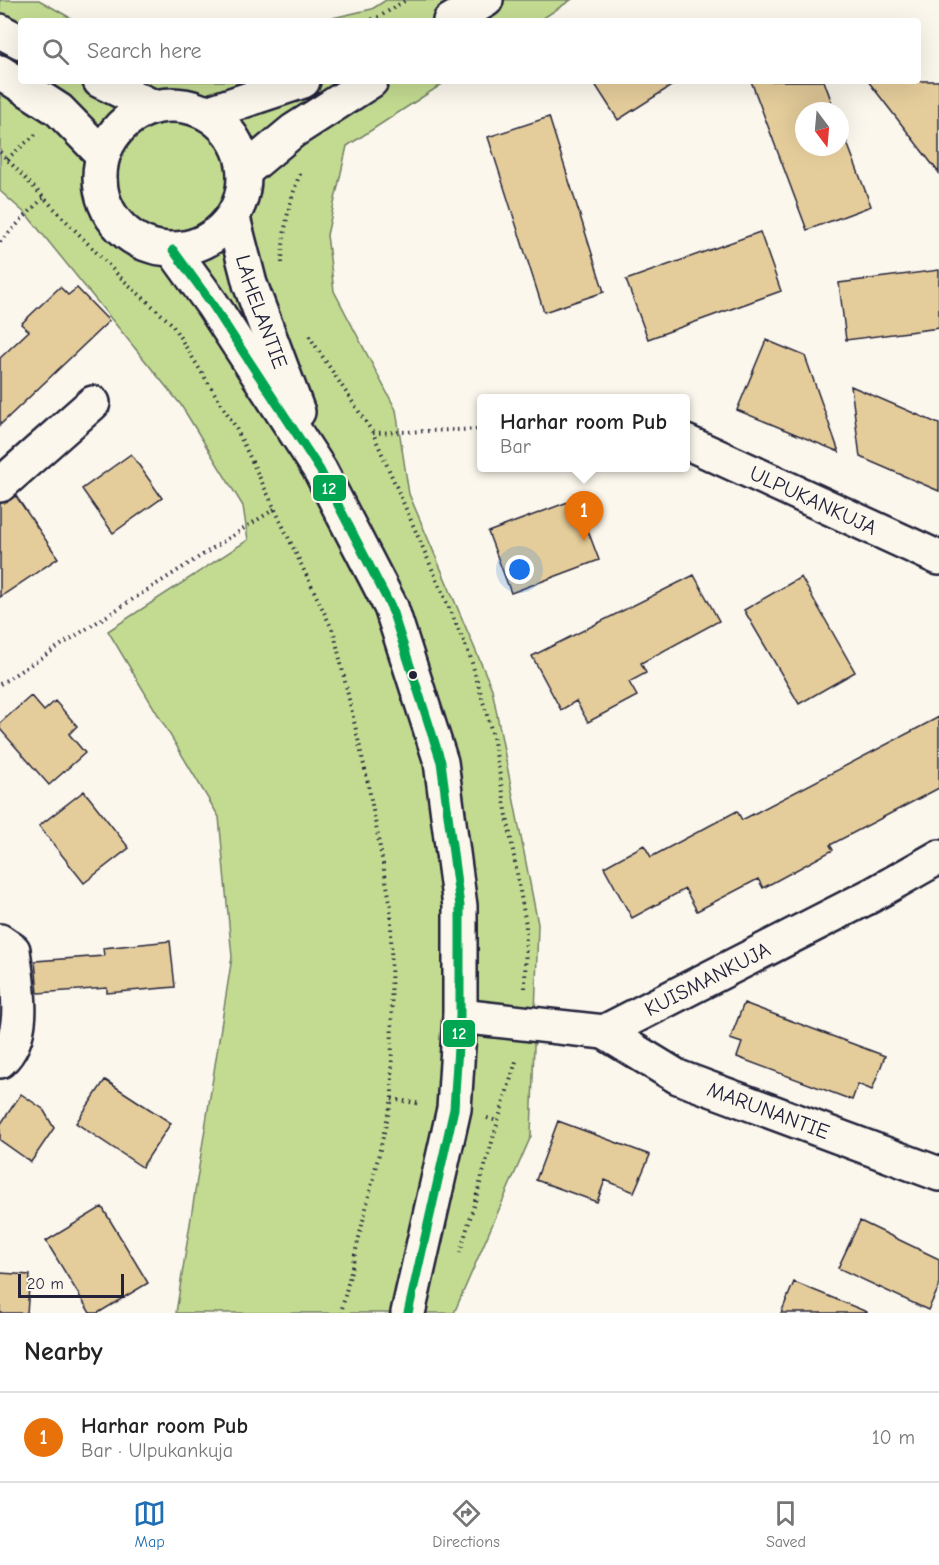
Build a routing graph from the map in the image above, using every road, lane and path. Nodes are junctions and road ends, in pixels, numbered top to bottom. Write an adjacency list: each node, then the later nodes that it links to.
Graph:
1 (406, 0): 3 (path)
2 (486, 0): 4 (main road)
3 (376, 18)
4 (455, 18)
5 (0, 31): 6 (main road)
6 (18, 40)
7 (0, 72): 8 (main road)
8 (18, 84)
9 (19, 84): 16 (main road)
10 (106, 84): 13 (main road)
11 (294, 84): 14 (main road)
12 (366, 84): 17 (main road)
13 (154, 107): 14 (main road); 16 (main road)
14 (207, 113): 17 (main road)
15 (0, 152): 18 (path)
16 (103, 155): 21 (main road)
17 (245, 171): 19 (main road)
18 (44, 197): 20 (path); 28 (path)
19 (233, 218): 21 (main road); 26 (main road, LAHELANTIE)
20 (0, 242)
21 (173, 250): 26 (main road, LAHELANTIE)
22 (93, 403): 27 (main road)
23 (477, 429): 24 (path)
24 (373, 433)
25 (690, 444): 29 (main road, ULPUKANKUJA)
26 (320, 470): 33 (main road, LAHELANTIE)
27 (0, 485)
28 (276, 508): 30 (path); 39 (path)
29 (939, 558)
30 (0, 684)
31 (939, 857): 34 (main road, KUISMANKUJA)
32 (0, 940): 35 (main road)
33 (460, 1016): 34 (main road); 40 (main road, LAHELANTIE)
34 (604, 1032): 37 (main road, MARUNANTIE)
35 (0, 1061)
36 (498, 1120): 38 (path)
37 (939, 1174)
38 (458, 1257)
39 (341, 1313)
40 (408, 1313)

